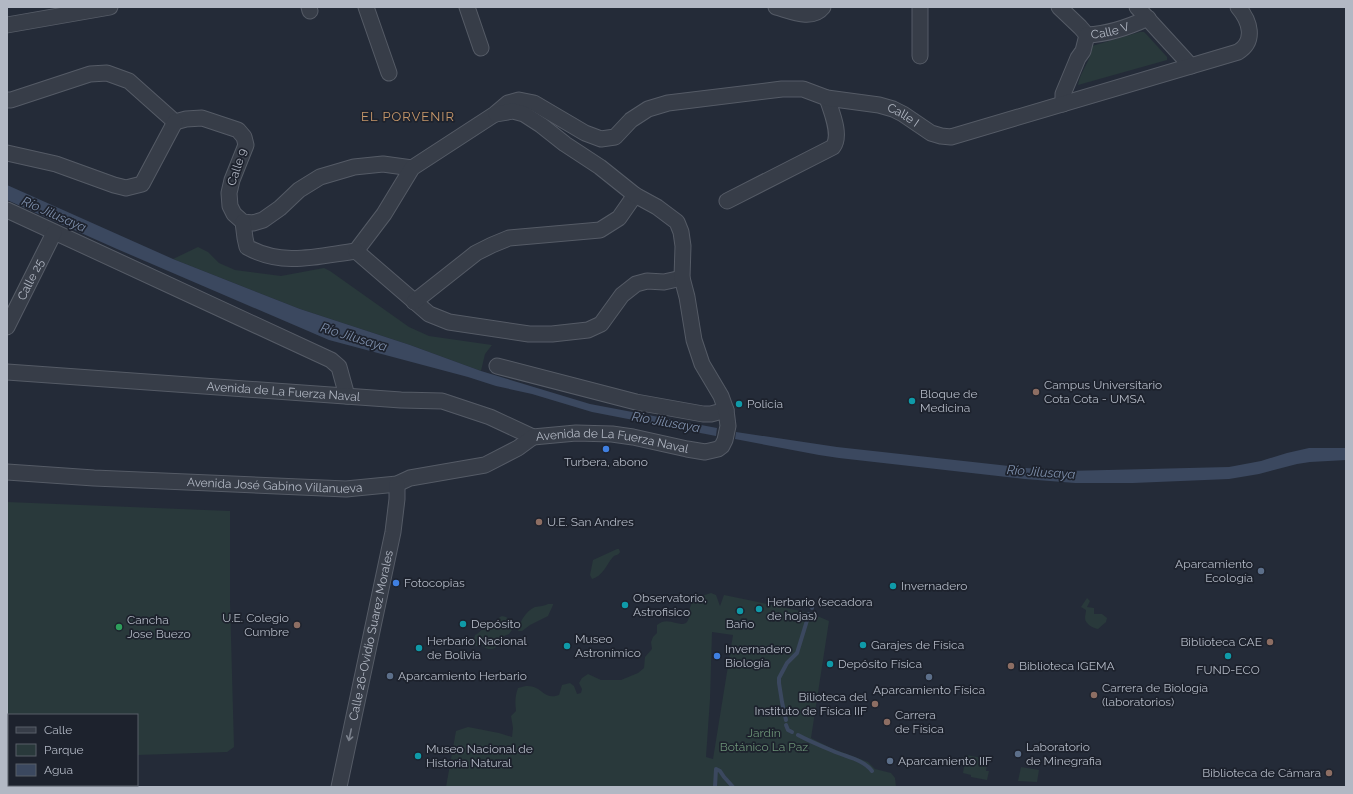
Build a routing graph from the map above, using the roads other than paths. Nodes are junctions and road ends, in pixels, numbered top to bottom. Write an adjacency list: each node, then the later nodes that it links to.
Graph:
1 (110, 7): 11 (street)
2 (366, 7): 16 (street)
3 (467, 7): 13 (street)
4 (776, 7): 5 (street)
5 (823, 7)
6 (920, 7): 14 (street)
7 (1059, 7): 12 (street, Calle V)
8 (1137, 7): 10 (street)
9 (1238, 7): 15 (street, Calle I)
10 (1148, 18): 12 (street, Calle V); 15 (street)
11 (7, 25)
12 (1087, 35): 19 (street)
13 (481, 48)
14 (920, 56)
15 (1191, 66): 19 (street, Calle I)
16 (389, 73)
17 (827, 98): 19 (street, Calle I); 20 (street, Calle I); 25 (street)
18 (8, 101): 21 (street)
19 (1063, 104)
20 (495, 114): 23 (street); 24 (street, Avenida de La Fuerza Naval)
21 (175, 122): 22 (street); 27 (street, Calle 9)
22 (7, 153)
23 (412, 168): 27 (street); 29 (street)
24 (635, 195): 30 (street, Avenida de La Fuerza Naval); 31 (street)
25 (727, 201)
26 (7, 210): 28 (street)
27 (243, 222): 29 (street)
28 (54, 233): 32 (street, Calle 25); 35 (street)
29 (356, 251): 31 (street)
30 (682, 278): 31 (street); 36 (street, Avenida de La Fuerza Naval)
31 (414, 302)
32 (7, 327)
33 (497, 366): 36 (street)
34 (7, 372): 35 (street, Avenida de La Fuerza Naval)
35 (347, 396): 37 (street, Avenida de La Fuerza Naval)
36 (726, 410): 37 (street, Avenida de La Fuerza Naval)
37 (533, 437): 39 (street, Avenida José Gabino Villanueva)
38 (7, 472): 39 (street, Avenida José Gabino Villanueva)
39 (397, 484): 40 (street, Calle 26-Ovidio Suarez Morales, one-way to 40)
40 (339, 787)

